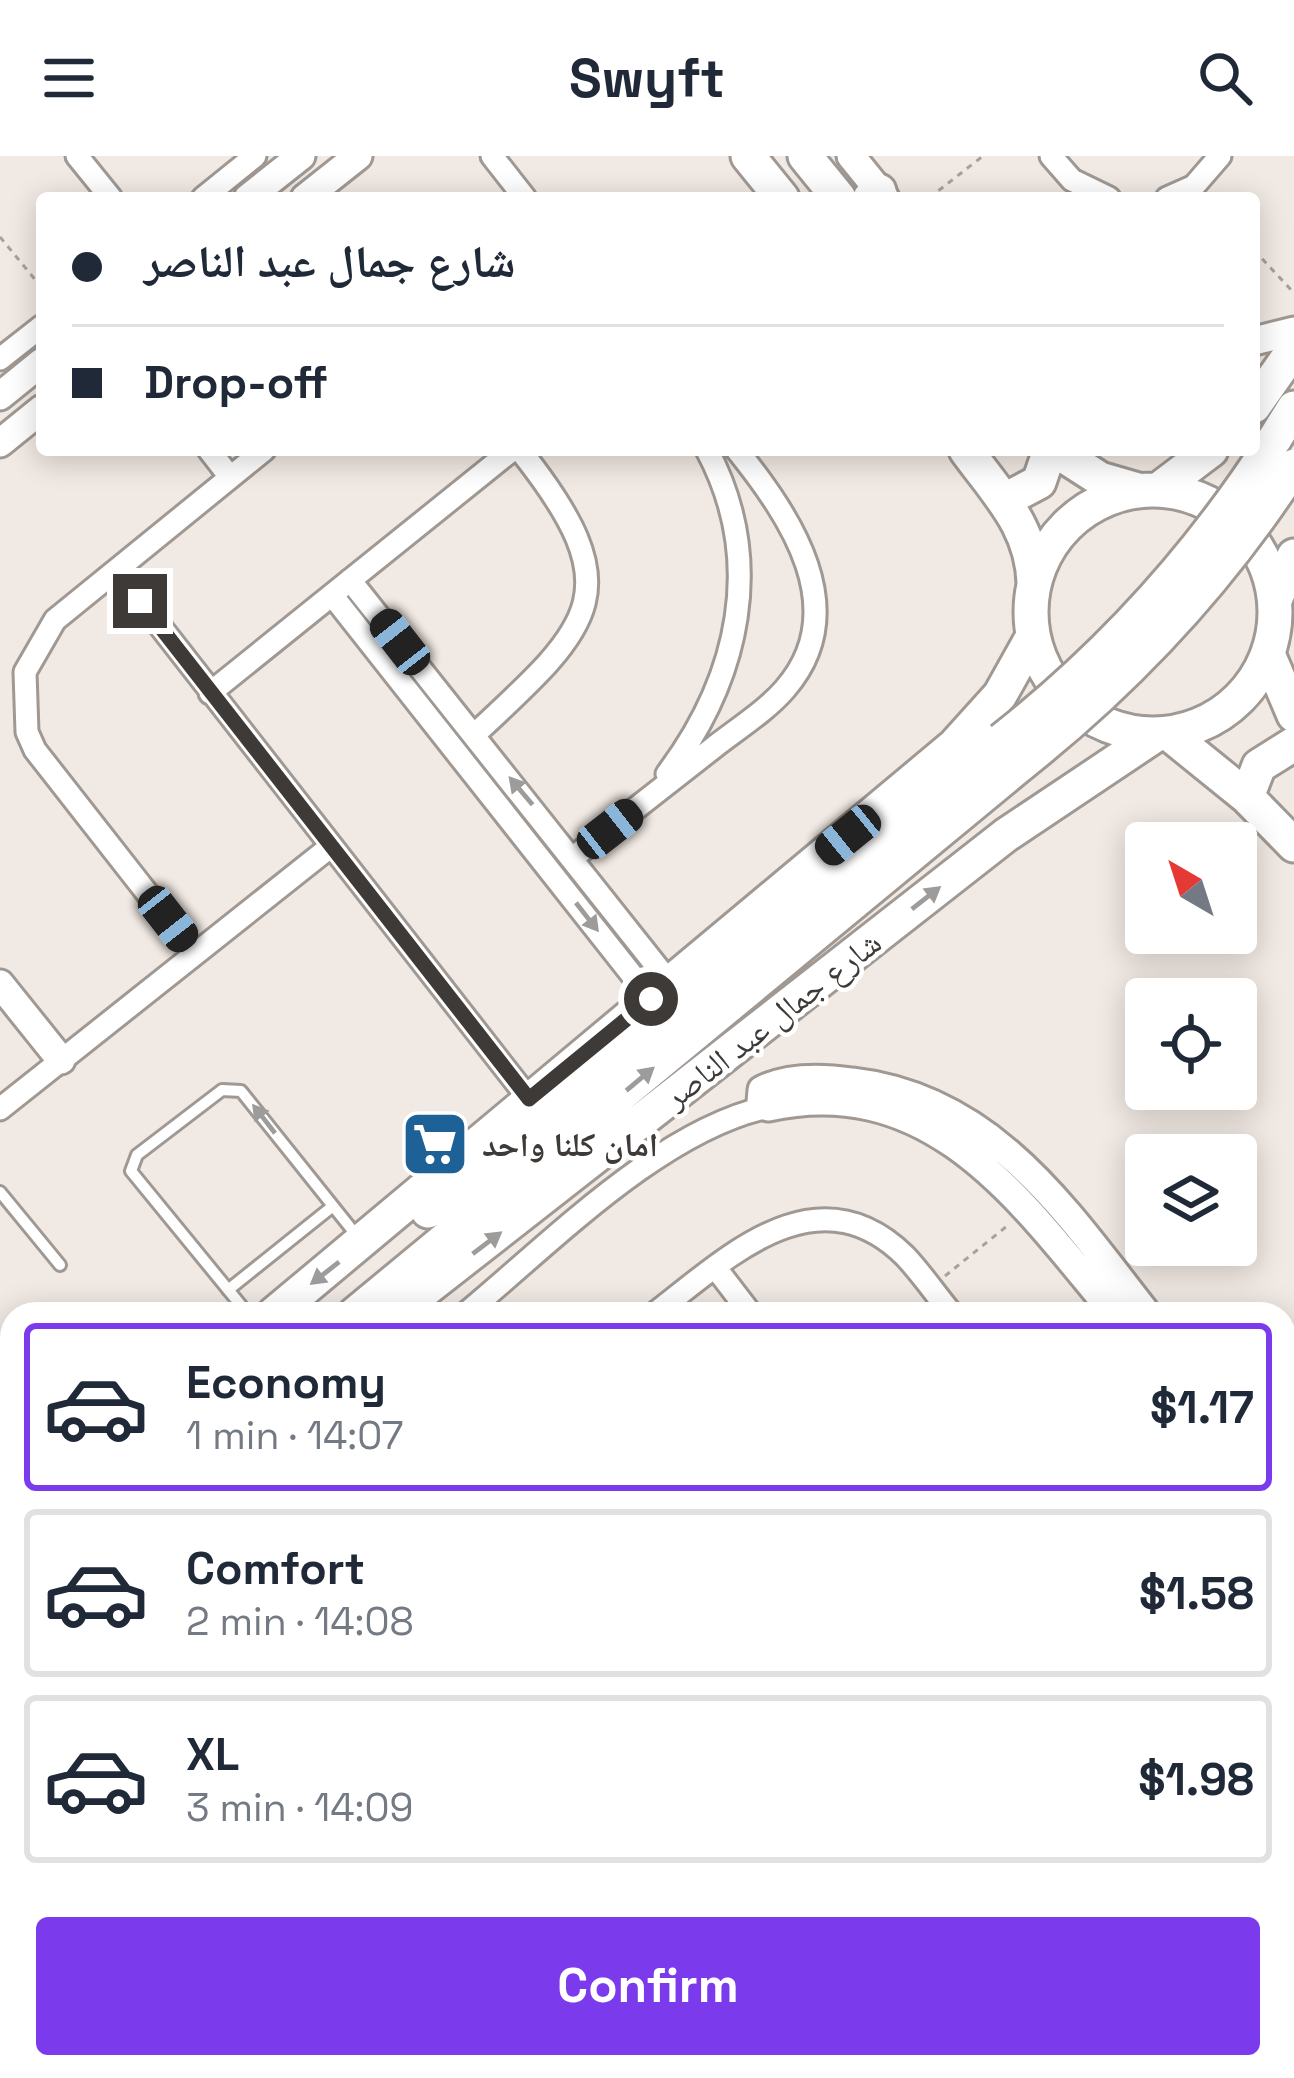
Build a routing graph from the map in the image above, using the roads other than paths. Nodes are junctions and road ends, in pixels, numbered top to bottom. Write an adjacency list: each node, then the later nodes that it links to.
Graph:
1 (77, 156): 11 (street)
2 (255, 156): 12 (street)
3 (301, 156): 13 (street)
4 (358, 156): 14 (street)
5 (491, 156): 15 (street)
6 (748, 156): 16 (main road)
7 (805, 156): 17 (main road)
8 (851, 156): 18 (street)
9 (1051, 156): 19 (street)
10 (1220, 156): 20 (street)
11 (106, 192)
12 (210, 192)
13 (256, 192)
14 (313, 192)
15 (520, 192)
16 (777, 192)
17 (834, 192)
18 (875, 192)
19 (1096, 192)
20 (1180, 192)
21 (36, 331): 25 (street)
22 (1294, 331): 23 (street)
23 (1260, 340)
24 (1294, 349): 28 (main road)
25 (0, 359)
26 (36, 367): 27 (street)
27 (0, 396)
28 (1260, 397)
29 (1294, 408): 32 (main road)
30 (36, 414): 31 (street)
31 (0, 443)
32 (1279, 453): 58 (main road, bridge)
33 (213, 456): 43 (street)
34 (256, 456): 43 (street)
35 (508, 456): 48 (street)
36 (521, 456): 57 (street)
37 (709, 456): 62 (street)
38 (742, 456): 62 (street)
39 (971, 456): 45 (main road)
40 (1050, 456): 45 (main road)
41 (1062, 456): 44 (main road)
42 (1202, 456): 44 (main road)
43 (230, 477): 47 (street)
44 (1149, 490): 49 (main road); 51 (main road)
45 (1005, 500): 49 (main road)
46 (1294, 556): 51 (main road)
47 (117, 571): 54 (street); 66 (street)
48 (350, 580): 50 (street); 57 (street)
49 (1034, 584): 52 (main road)
50 (332, 595): 54 (street); 68 (street, one-way to 68)
51 (1275, 600): 53 (main road)
52 (1033, 636): 56 (main road); 58 (main road)
53 (1268, 654): 55 (main road); 56 (main road)
54 (210, 693): 64 (street)
55 (1294, 715)
56 (1162, 734): 60 (main road); 61 (main road, شارع جمال عبد الناصر)
57 (474, 735): 65 (street, one-way to 57)
58 (1002, 740): 61 (main road); 68 (main road); 75 (main road); 81 (main road, one-way to 58)
59 (1294, 744): 60 (main road)
60 (1247, 797): 63 (main road)
61 (1056, 798): 82 (main road, شارع جمال عبد الناصر, one-way to 61)
62 (645, 801): 65 (street)
63 (1294, 845)
64 (330, 848): 66 (street); 70 (street)
65 (574, 856): 68 (street)
66 (194, 953): 69 (street)
67 (0, 984): 69 (street)
68 (661, 991): 70 (main road)
69 (61, 1060): 72 (street)
70 (529, 1099): 75 (main road)
71 (768, 1107): 83 (street); 87 (street); 88 (street)
72 (0, 1109)
73 (0, 1192): 76 (lane)
74 (333, 1206): 75 (lane); 78 (lane); 78 (lane, one-way to 78)
75 (362, 1244): 80 (main road, one-way to 80)
76 (60, 1265)
77 (715, 1267): 84 (street); 85 (street); 86 (street)
78 (228, 1290): 79 (lane)
79 (238, 1302)
80 (289, 1302)
81 (369, 1302)
82 (409, 1302)
83 (480, 1302)
84 (670, 1302)
85 (742, 1302)
86 (942, 1302)
87 (1105, 1302)
88 (1137, 1302)

